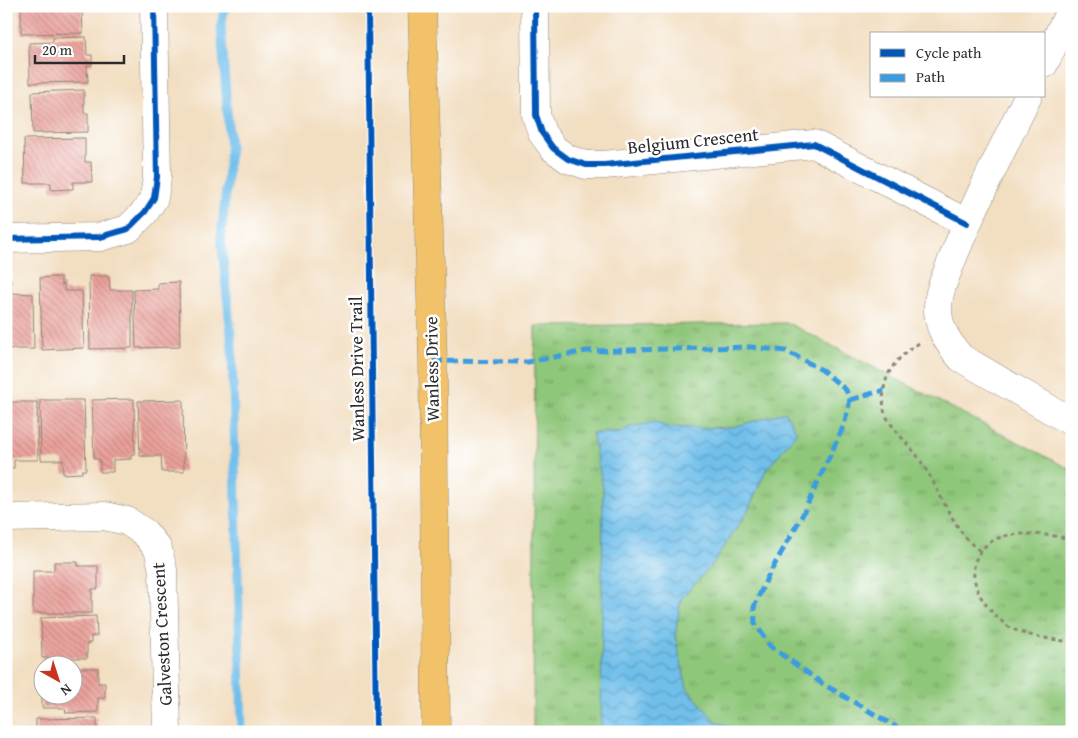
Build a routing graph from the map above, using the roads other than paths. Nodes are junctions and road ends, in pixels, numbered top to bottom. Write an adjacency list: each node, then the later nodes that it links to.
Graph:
1 (154, 6): 8 (street)
2 (422, 6): 12 (main road, Wanless Drive)
3 (535, 6): 7 (street, Belgium Crescent)
4 (1072, 7): 5 (street)
5 (1046, 60)
6 (1027, 98): 7 (street)
7 (967, 223): 9 (street)
8 (6, 239)
9 (1072, 422)
10 (6, 518): 11 (street, Galveston Crescent)
11 (167, 732)
12 (436, 732)

